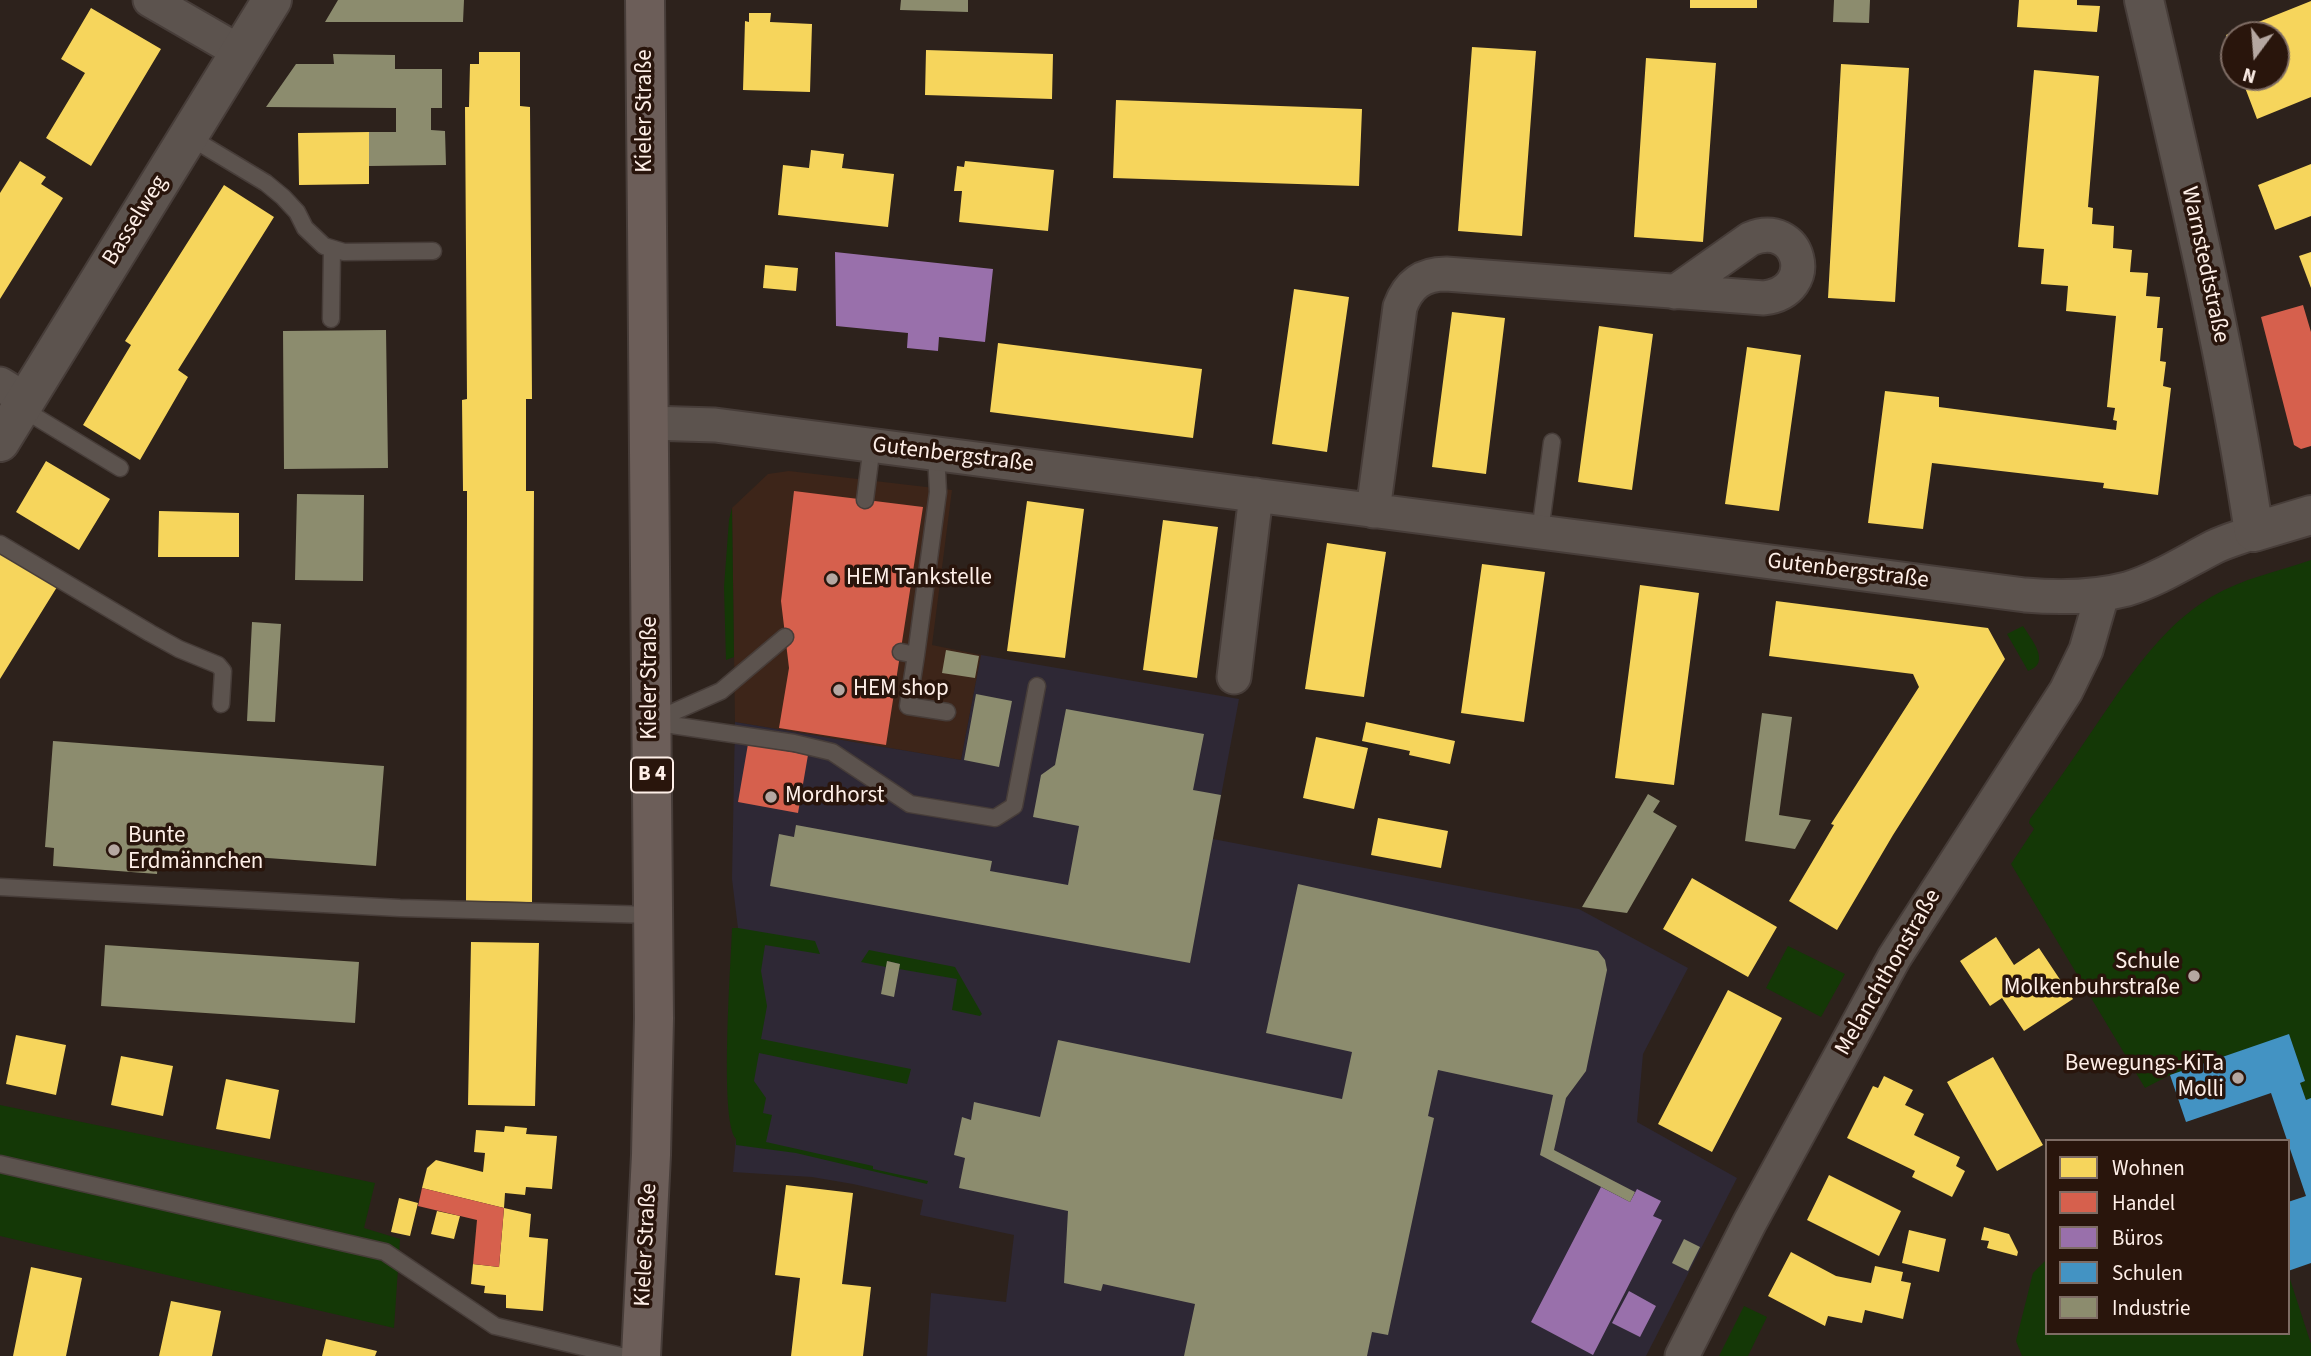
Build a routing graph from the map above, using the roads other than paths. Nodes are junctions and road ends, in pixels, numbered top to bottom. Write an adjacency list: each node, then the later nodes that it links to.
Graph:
1 (150, 0): 5 (street)
2 (272, 0): 5 (street, Basselweg)
3 (645, 0): 12 (main road, Kieler Straße / B 4)
4 (2144, 0): 23 (street, Warnstedtstraße)
5 (240, 52): 6 (street, Basselweg)
6 (188, 136): 7 (lane); 11 (street, Basselweg)
7 (332, 250): 8 (lane); 10 (lane)
8 (433, 251)
9 (1675, 292): 20 (street)
10 (331, 319)
11 (16, 397): 13 (street, Basselweg); 17 (lane)
12 (649, 423): 15 (street, Gutenbergstraße); 31 (main road, Kieler Straße / B 4)
13 (0, 442)
14 (1552, 442): 22 (lane)
15 (873, 445): 16 (street, Gutenbergstraße); 19 (lane)
16 (936, 454): 18 (street, Gutenbergstraße); 30 (lane)
17 (120, 468)
18 (1256, 495): 20 (street, Gutenbergstraße); 27 (street)
19 (864, 500)
20 (1373, 511): 22 (street, Gutenbergstraße)
21 (2311, 515): 23 (street, Gutenbergstraße)
22 (1540, 532): 25 (street, Gutenbergstraße)
23 (2254, 532): 25 (street, Gutenbergstraße)
24 (0, 544): 29 (lane)
25 (2102, 595): 37 (street, Melanchthonstraße)
26 (785, 637): 31 (lane)
27 (1234, 677)
28 (1037, 686): 31 (lane)
29 (221, 704)
30 (947, 712)
31 (651, 722): 33 (main road, Kieler Straße / B 4)
32 (0, 887): 33 (lane)
33 (653, 915): 36 (main road, Kieler Straße / B 4)
34 (0, 1164): 35 (lane)
35 (621, 1356)
36 (641, 1356)
37 (1682, 1356)

